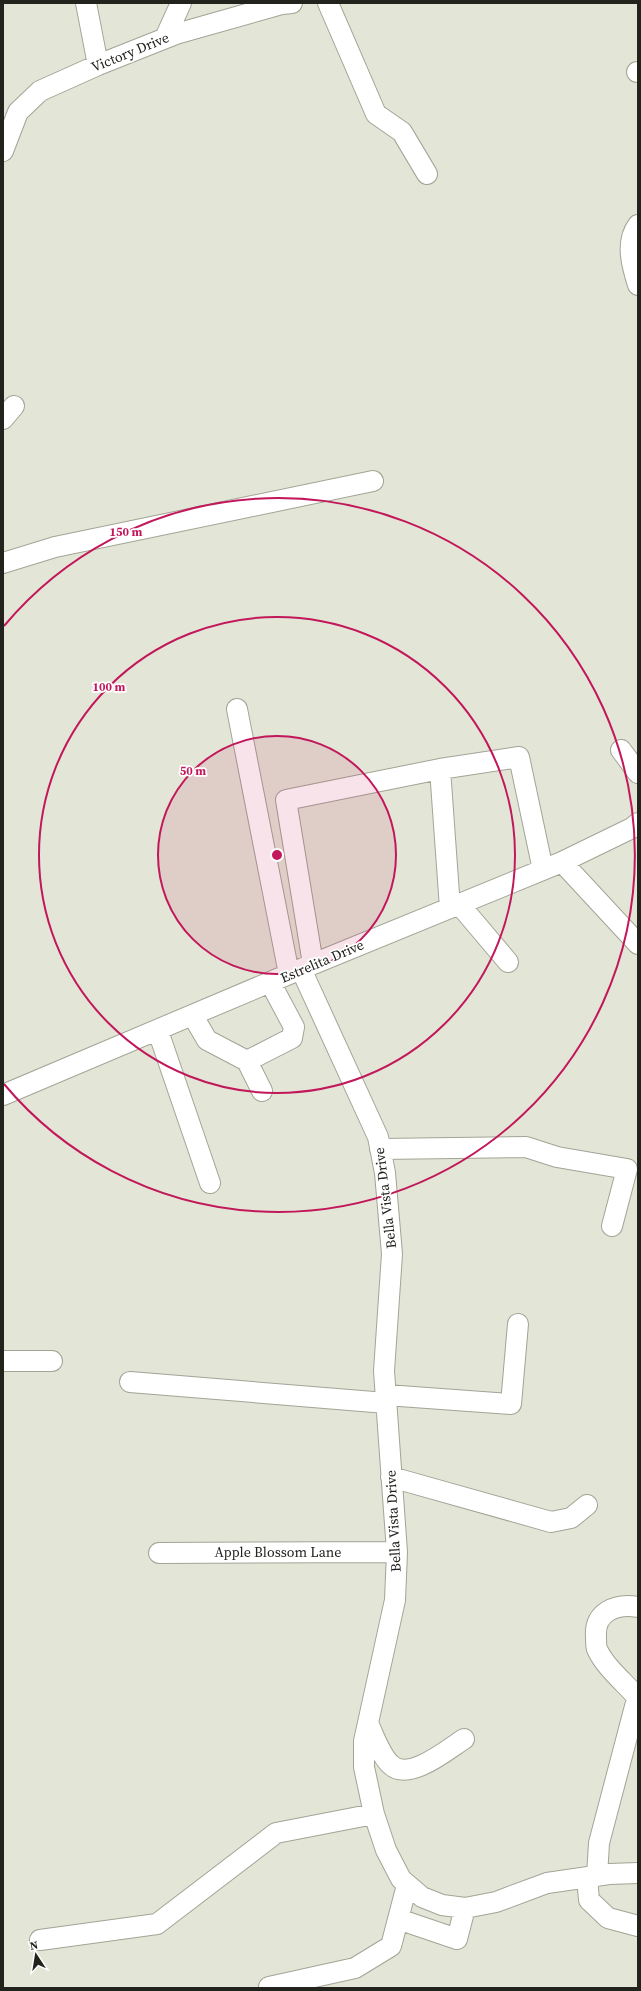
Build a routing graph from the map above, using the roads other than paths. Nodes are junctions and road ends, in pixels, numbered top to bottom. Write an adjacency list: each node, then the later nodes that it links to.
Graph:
1 (86, 3): 6 (street)
2 (181, 3): 5 (street)
3 (292, 3): 5 (street, Victory Drive)
4 (328, 3): 8 (street)
5 (166, 38): 6 (street, Victory Drive)
6 (98, 65): 7 (street, Victory Drive)
7 (3, 151)
8 (427, 174)
9 (638, 225): 10 (street)
10 (638, 285)
11 (373, 481): 12 (street)
12 (3, 563)
13 (237, 709): 23 (street)
14 (621, 750): 16 (street)
15 (440, 769): 19 (street); 20 (street); 23 (street)
16 (638, 773)
17 (638, 823): 18 (street, Estrelita Drive)
18 (562, 862): 19 (street, Estrelita Drive); 21 (street)
19 (543, 870): 20 (street, Estrelita Drive)
20 (455, 906): 22 (street); 23 (street, Estrelita Drive)
21 (638, 944)
22 (508, 962)
23 (301, 969): 24 (street, Estrelita Drive); 30 (street, Bella Vista Drive)
24 (270, 982): 25 (street, Estrelita Drive); 27 (street)
25 (193, 1016): 26 (street, Estrelita Drive); 27 (street)
26 (158, 1031): 29 (street, Estrelita Drive); 31 (street)
27 (247, 1061): 28 (street)
28 (262, 1091)
29 (3, 1095)
30 (380, 1149): 32 (street); 37 (street, Bella Vista Drive)
31 (210, 1183)
32 (612, 1226)
33 (518, 1324): 37 (street)
34 (3, 1361): 35 (street)
35 (52, 1361)
36 (130, 1382): 37 (street)
37 (386, 1399): 38 (street, Bella Vista Drive)
38 (391, 1477): 39 (street); 40 (street, Bella Vista Drive)
39 (587, 1505)
40 (397, 1552): 41 (street, Apple Blossom Lane); 44 (street, Bella Vista Drive)
41 (159, 1553)
42 (638, 1607): 43 (street)
43 (638, 1696): 48 (street)
44 (368, 1723): 45 (street); 46 (street, Bella Vista Drive)
45 (464, 1739)
46 (374, 1814): 49 (street, Bella Vista Drive); 53 (street)
47 (638, 1873): 48 (street, Bella Vista Drive)
48 (592, 1877): 50 (street, Bella Vista Drive); 52 (street)
49 (407, 1885): 50 (street, Bella Vista Drive); 51 (street)
50 (465, 1908): 51 (street)
51 (398, 1919): 54 (street)
52 (638, 1926)
53 (40, 1940)
54 (269, 1987)

